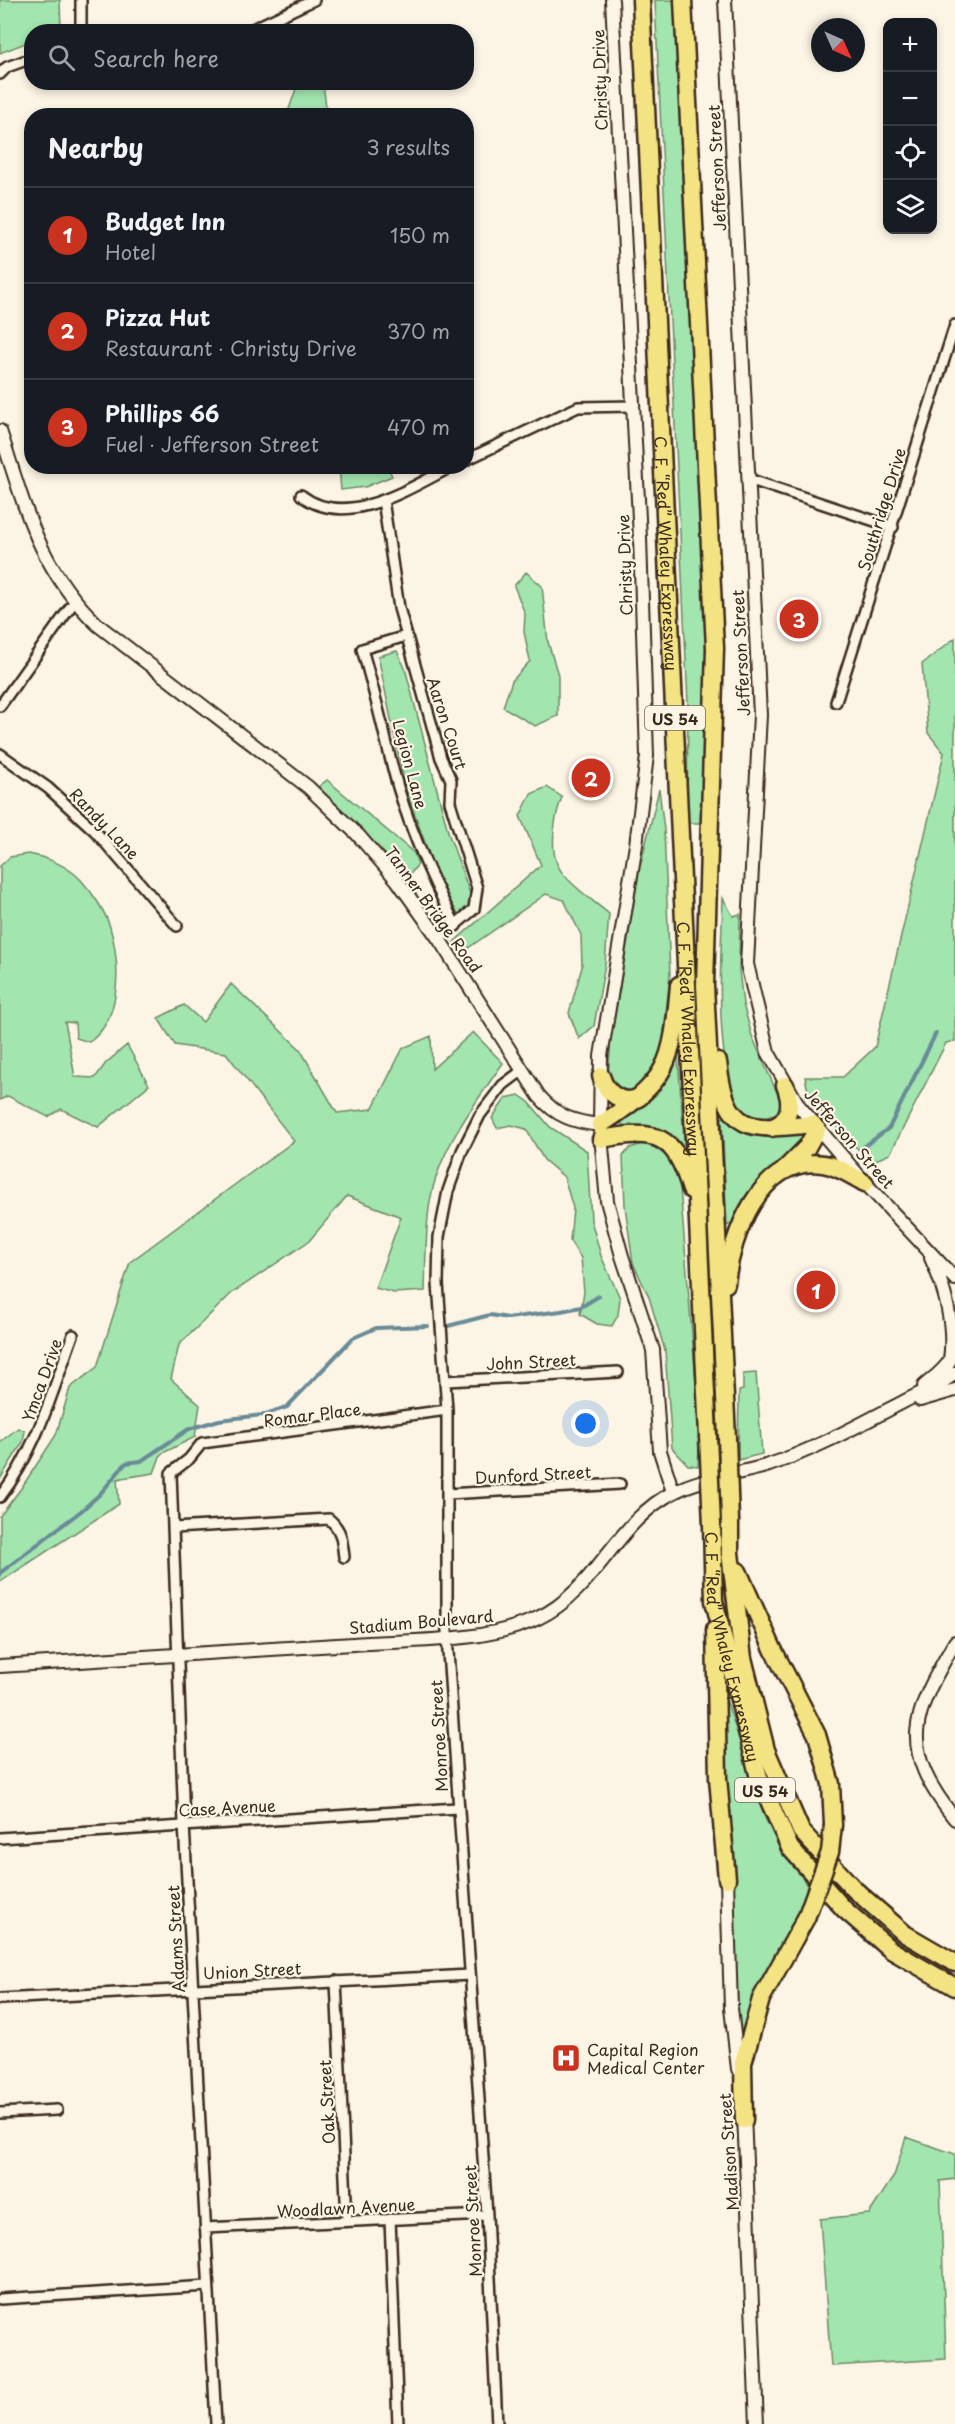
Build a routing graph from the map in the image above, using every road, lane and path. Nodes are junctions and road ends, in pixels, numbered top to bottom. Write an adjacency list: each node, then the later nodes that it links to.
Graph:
1 (81, 0): 7 (street)
2 (314, 0): 8 (street)
3 (612, 0): 12 (street, Christy Drive)
4 (641, 0): 25 (highway, C. F. “Red” Whaley Expressway / US 54)
5 (683, 0): 29 (highway, C. F. “Red” Whaley Expressway / US 54)
6 (725, 0): 16 (street, Jefferson Street)
7 (81, 24)
8 (263, 24)
9 (24, 61): 10 (street)
10 (0, 74)
11 (955, 325): 19 (street, Southridge Drive)
12 (633, 406): 14 (street); 31 (street, Christy Drive)
13 (0, 431): 20 (street, Tanner Bridge Road)
14 (474, 456)
15 (437, 474): 18 (street)
16 (748, 479): 19 (street); 32 (street, Jefferson Street)
17 (301, 495): 18 (street)
18 (383, 500): 21 (street, Aaron Court)
19 (893, 527): 22 (street, Southridge Drive)
20 (74, 602): 23 (street); 28 (street, Tanner Bridge Road)
21 (406, 636): 27 (street, Aaron Court); 27 (street, Legion Lane)
22 (836, 702)
23 (0, 706)
24 (0, 754): 26 (street, Randy Lane)
25 (685, 921): 33 (highway); 39 (highway, C. F. “Red” Whaley Expressway / US 54)
26 (177, 926)
27 (456, 926): 28 (street, Aaron Court)
28 (440, 939): 30 (street, Tanner Bridge Road)
29 (705, 985): 35 (highway); 43 (highway, C. F. “Red” Whaley Expressway / US 54)
30 (523, 1070): 36 (street, Tanner Bridge Road); 47 (street, Monroe Street)
31 (601, 1076): 33 (highway); 36 (street, Christy Drive)
32 (785, 1085): 34 (street, Jefferson Street); 35 (highway)
33 (646, 1093): 36 (highway)
34 (815, 1127): 35 (highway); 37 (highway); 38 (street, Jefferson Street)
35 (771, 1128)
36 (601, 1132): 39 (highway); 54 (street)
37 (783, 1171): 38 (highway); 43 (highway)
38 (865, 1183): 40 (street, Jefferson Street)
39 (698, 1213): 60 (highway, C. F. “Red” Whaley Expressway / US 54, bridge)
40 (925, 1246): 41 (street); 42 (street); 49 (street)
41 (955, 1268)
42 (955, 1279)
43 (720, 1333): 58 (highway, C. F. “Red” Whaley Expressway / US 54, bridge)
44 (73, 1335): 56 (street, Ymca Drive)
45 (618, 1372): 47 (street, John Street)
46 (955, 1373): 49 (street)
47 (446, 1380): 50 (street, Monroe Street)
48 (955, 1390): 51 (street)
49 (906, 1401): 51 (street)
50 (447, 1410): 52 (street, Romar Place); 55 (street, Monroe Street)
51 (884, 1412): 54 (street, Stadium Boulevard)
52 (189, 1460): 57 (street, Adams Street)
53 (620, 1484): 55 (street, Dunford Street)
54 (672, 1492): 61 (street, Stadium Boulevard)
55 (447, 1494): 61 (street, Monroe Street)
56 (0, 1497)
57 (174, 1528): 59 (street); 63 (street, Adams Street)
58 (730, 1554): 70 (highway, C. F. “Red” Whaley Expressway / US 54); 78 (highway, bridge)
59 (344, 1557)
60 (714, 1601): 69 (highway); 73 (highway, C. F. “Red” Whaley Expressway / US 54)
61 (447, 1637): 63 (street, Stadium Boulevard); 65 (street, Monroe Street)
62 (955, 1642): 66 (street)
63 (180, 1656): 64 (street, Stadium Boulevard); 67 (street, Adams Street)
64 (0, 1666)
65 (457, 1808): 67 (street, Case Avenue); 71 (street, Monroe Street)
66 (955, 1819)
67 (184, 1824): 68 (street, Case Avenue); 74 (street, Adams Street)
68 (0, 1838)
69 (727, 1879): 78 (street, Madison Street)
70 (955, 1963)
71 (470, 1975): 72 (street, Union Street); 79 (street, Monroe Street)
72 (336, 1981): 74 (street, Union Street); 81 (street, Oak Street)
73 (955, 1987)
74 (193, 1988): 75 (street, Union Street); 82 (street, Adams Street)
75 (0, 1999)
76 (57, 2110): 77 (street)
77 (0, 2113)
78 (744, 2120): 88 (street, Madison Street)
79 (487, 2215): 80 (street, Woodlawn Avenue); 87 (street, Monroe Street)
80 (390, 2219): 81 (street, Woodlawn Avenue); 86 (street)
81 (346, 2222): 82 (street, Woodlawn Avenue)
82 (205, 2228): 83 (street, Adams Street)
83 (208, 2286): 84 (street); 85 (street, Adams Street)
84 (0, 2299)
85 (216, 2424)
86 (398, 2424)
87 (498, 2424)
88 (757, 2424)

